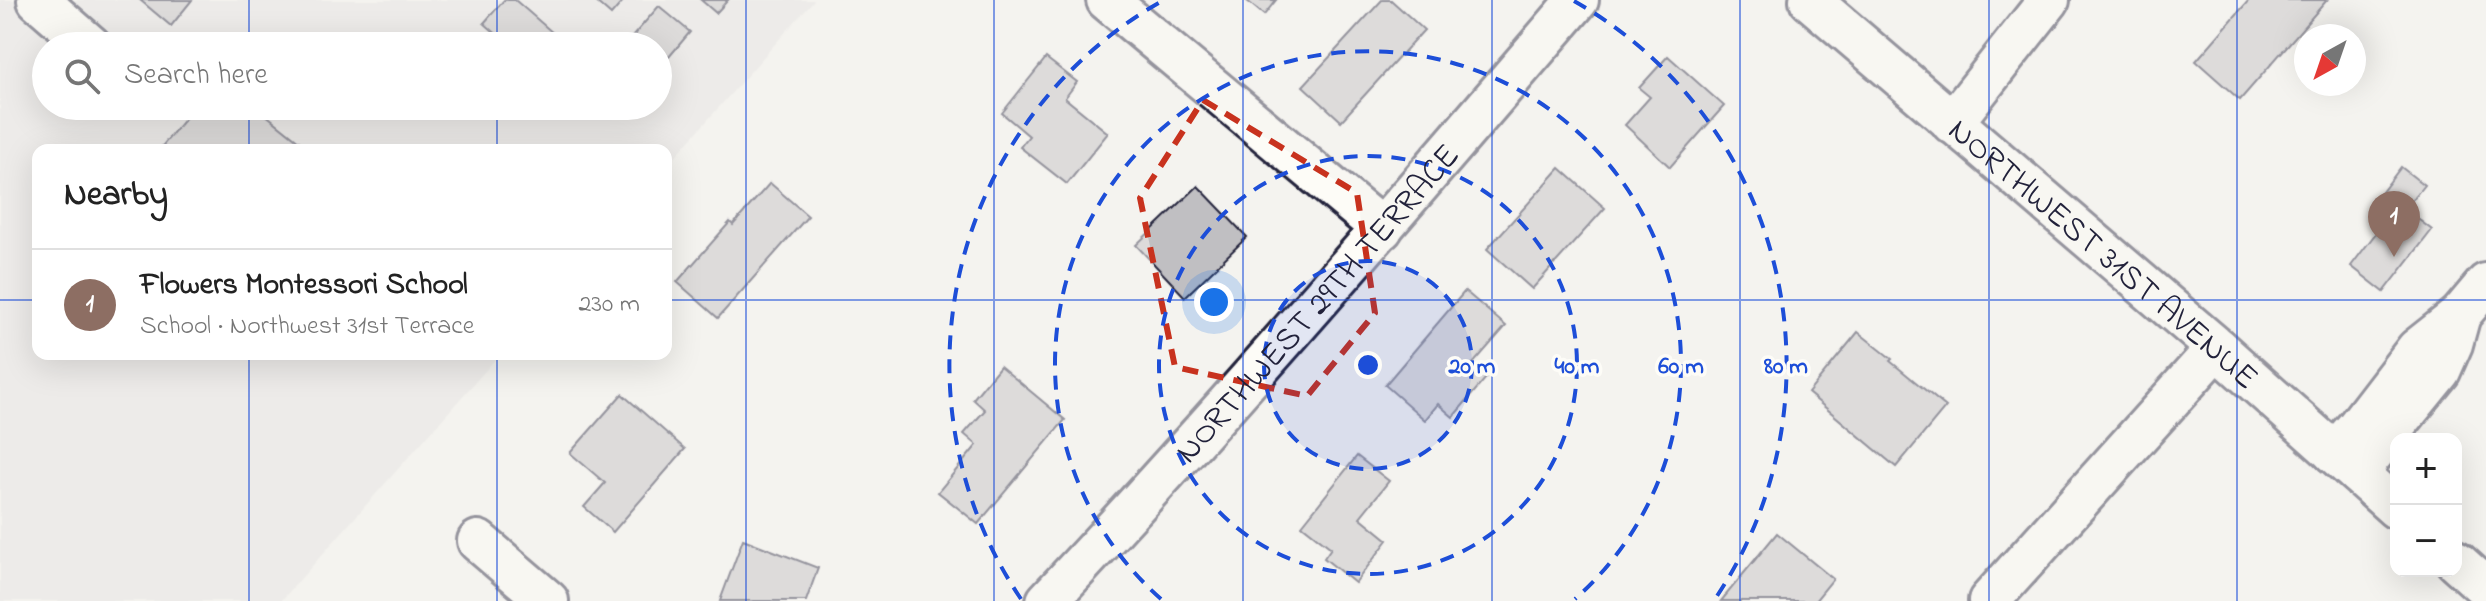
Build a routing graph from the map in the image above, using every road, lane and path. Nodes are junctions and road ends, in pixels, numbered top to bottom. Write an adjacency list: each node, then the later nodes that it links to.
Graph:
1 (38, 0): 6 (street)
2 (1107, 0): 8 (street)
3 (1578, 0): 8 (street, NORTHWEST 29TH TERRACE)
4 (1810, 0): 7 (street, NORTHWEST 31ST AVENUE)
5 (2049, 0): 7 (street)
6 (75, 32)
7 (1952, 123): 10 (street, NORTHWEST 31ST AVENUE)
8 (1382, 229): 17 (street, NORTHWEST 29TH TERRACE)
9 (2486, 284): 11 (street)
10 (2217, 348): 11 (street, NORTHWEST 31ST AVENUE); 18 (street)
11 (2345, 463): 12 (street, NORTHWEST 31ST AVENUE)
12 (2393, 505)
13 (478, 541): 16 (street)
14 (2462, 566): 15 (street)
15 (2486, 588)
16 (548, 601)
17 (1047, 601)
18 (1989, 601)

